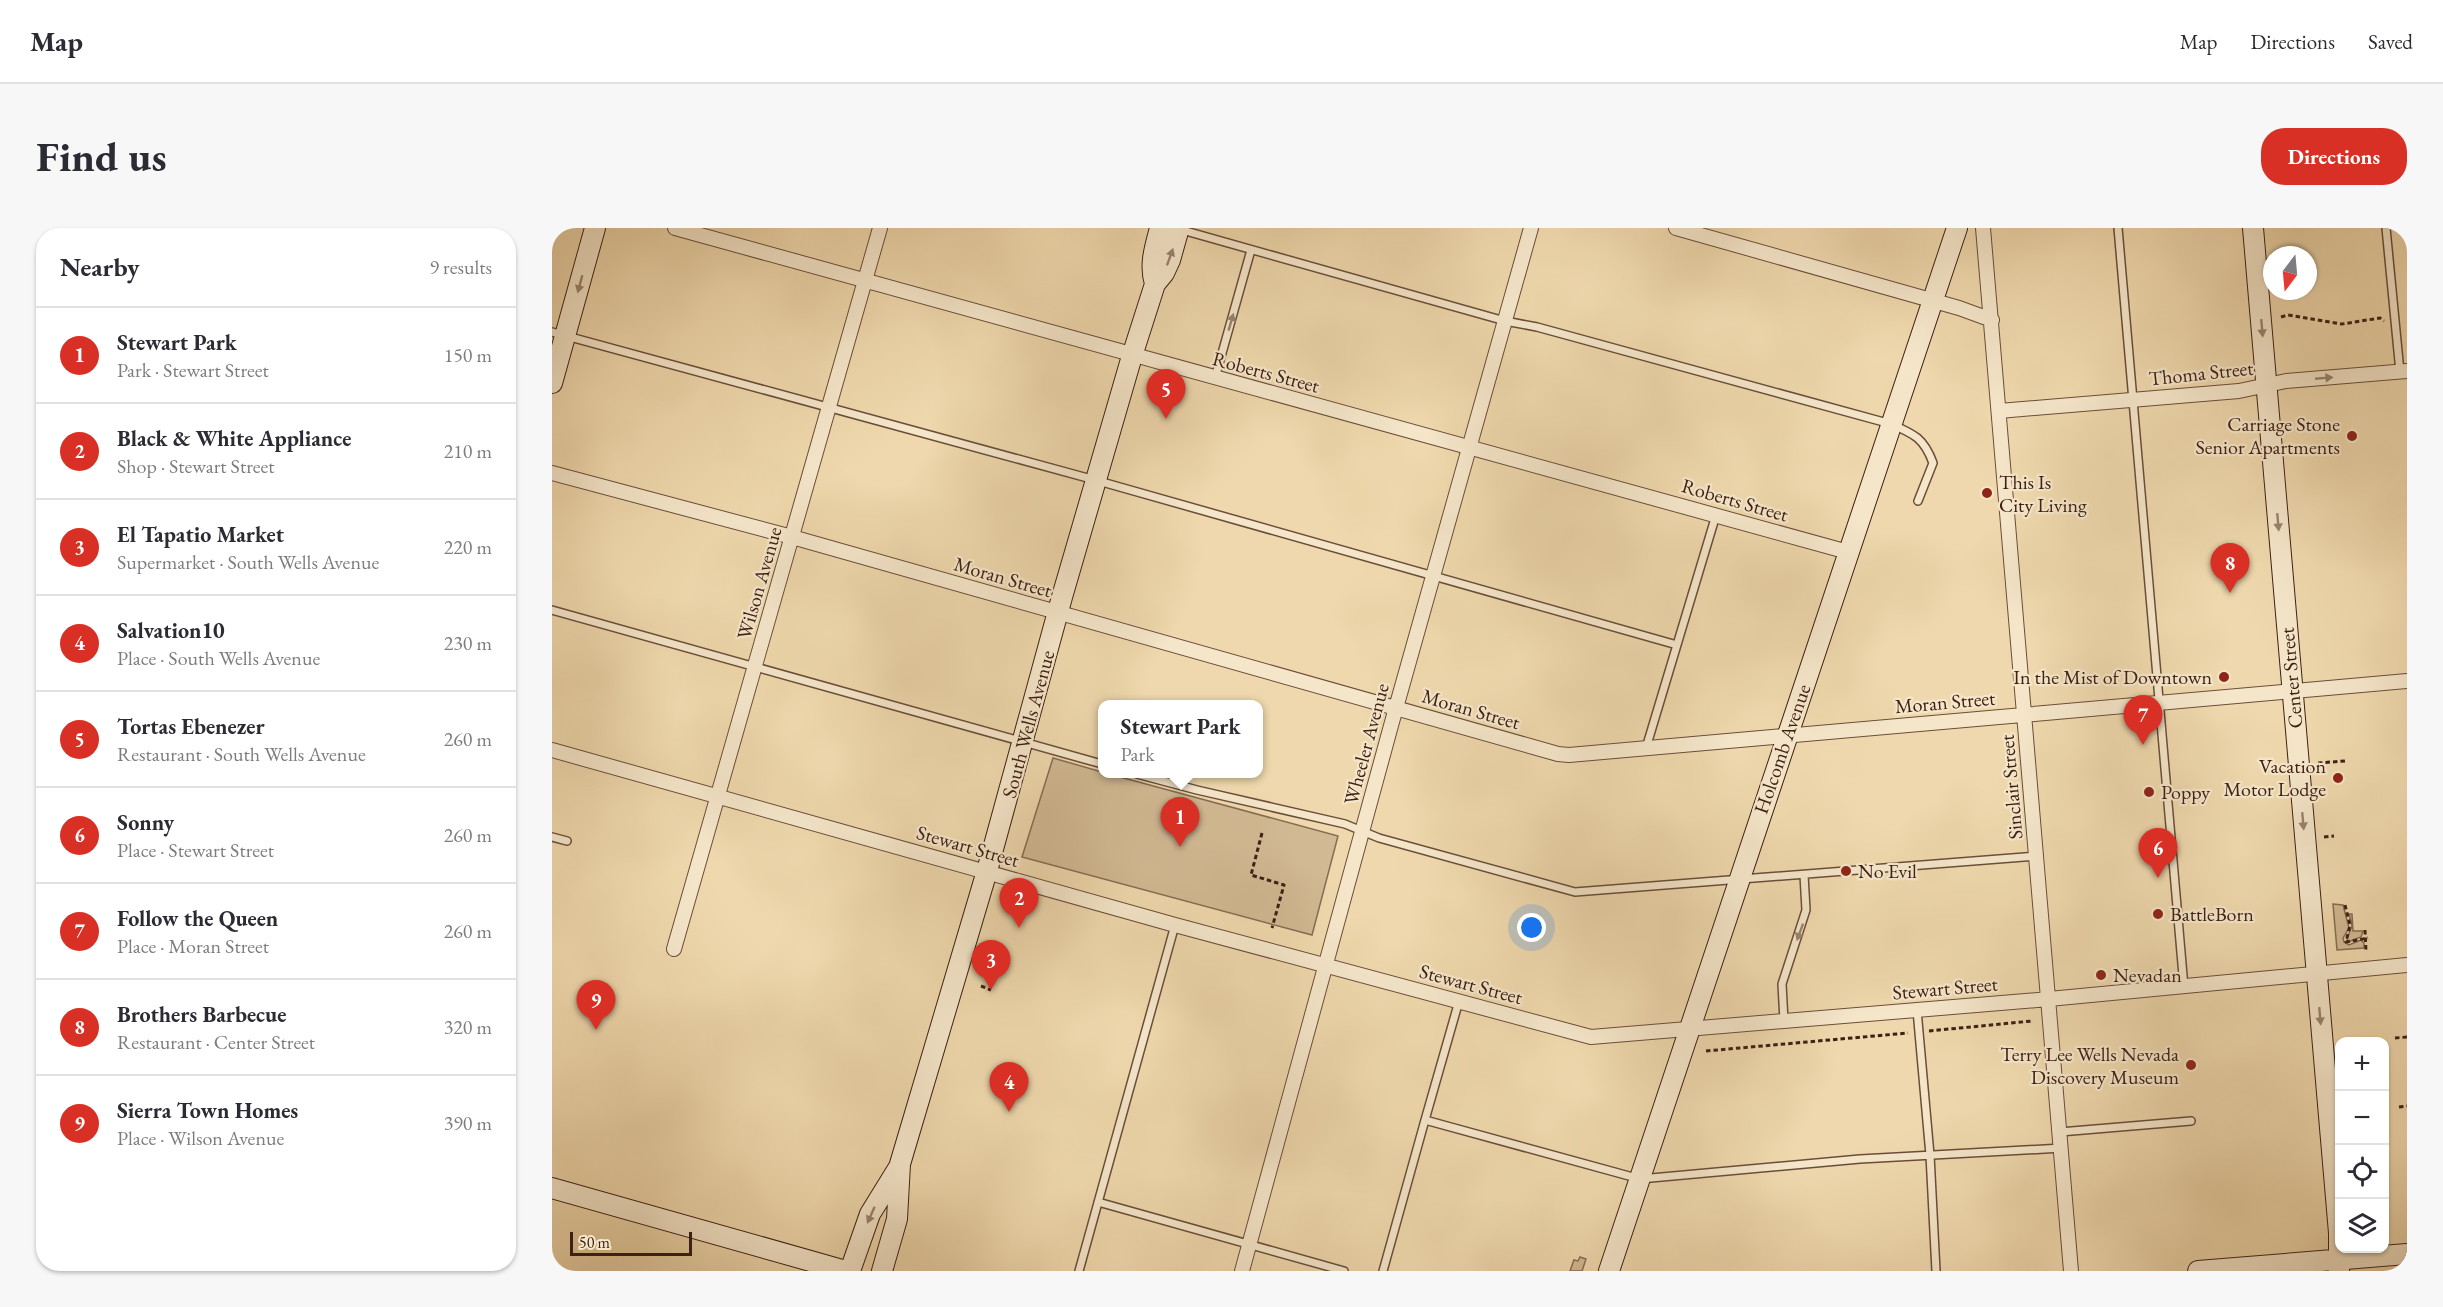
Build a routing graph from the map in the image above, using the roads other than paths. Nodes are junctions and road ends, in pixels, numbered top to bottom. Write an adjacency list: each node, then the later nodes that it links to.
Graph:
1 (595, 228): 17 (street, one-way to 17)
2 (675, 228): 13 (street, Roberts Street)
3 (880, 228): 13 (street, Wilson Avenue)
4 (1173, 228): 12 (lane); 18 (street, South Wells Avenue)
5 (1531, 228): 16 (street, Wheeler Avenue)
6 (1676, 228): 14 (street)
7 (1957, 228): 14 (street, Holcomb Avenue)
8 (1983, 228): 15 (street, Sinclair Street)
9 (2118, 228): 23 (lane)
10 (2253, 228): 22 (street, Center Street, one-way to 22)
11 (2386, 228): 19 (lane)
12 (1251, 250): 16 (lane); 20 (lane, one-way to 12)
13 (864, 282): 18 (street, Roberts Street); 24 (street, Wilson Avenue)
14 (1933, 300): 15 (street); 26 (street, Holcomb Avenue)
15 (1992, 320): 25 (street, Sinclair Street)
16 (1505, 321): 26 (lane); 27 (street, Wheeler Avenue)
17 (559, 334): 21 (street); 24 (lane)
18 (1132, 356): 20 (street, Roberts Street); 29 (street, South Wells Avenue)
19 (2403, 372): 22 (street, Thoma Street, one-way to 19)
20 (1215, 378): 27 (street, Roberts Street)
21 (552, 383)
22 (2266, 386): 23 (street, Thoma Street); 40 (street, Center Street, one-way to 40)
23 (2133, 400): 25 (street, Thoma Street); 41 (lane)
24 (827, 408): 29 (lane); 32 (street, Wilson Avenue)
25 (1999, 411): 43 (street, Sinclair Street)
26 (1891, 424): 30 (lane); 33 (street, Holcomb Avenue)
27 (1470, 448): 31 (street, Roberts Street); 34 (street, Wheeler Avenue)
28 (552, 473): 32 (street, Moran Street)
29 (1095, 480): 34 (lane); 36 (street, South Wells Avenue)
30 (1918, 501)
31 (1716, 515): 33 (street, Roberts Street); 37 (lane)
32 (792, 537): 36 (street, Moran Street); 38 (street, Wilson Avenue)
33 (1848, 552): 44 (street, Holcomb Avenue)
34 (1433, 576): 37 (lane); 42 (street, Wheeler Avenue)
35 (552, 610): 38 (lane)
36 (1058, 612): 42 (street, Moran Street); 45 (street, South Wells Avenue)
37 (1677, 645): 46 (lane)
38 (755, 668): 45 (lane); 50 (street, Wilson Avenue)
39 (2407, 681): 40 (street, Moran Street)
40 (2292, 692): 41 (street, Moran Street); 62 (street, Center Street, one-way to 62)
41 (2159, 705): 43 (street, Moran Street); 63 (lane)
42 (1396, 707): 46 (street, Moran Street); 51 (street, Wheeler Avenue)
43 (2025, 716): 44 (street, Moran Street); 54 (street, Sinclair Street)
44 (1787, 736): 46 (street, Moran Street); 57 (street, Holcomb Avenue)
45 (1023, 742): 48 (lane); 55 (street, South Wells Avenue)
46 (1646, 749)
47 (552, 750): 50 (street, Stewart Street)
48 (1098, 763)
49 (1152, 778): 51 (lane)
50 (718, 795): 55 (street, Stewart Street); 59 (street, Wilson Avenue)
51 (1362, 832): 57 (lane); 60 (street, Wheeler Avenue)
52 (552, 837): 53 (lane)
53 (567, 841)
54 (2037, 856): 56 (lane); 64 (street, Sinclair Street)
55 (987, 872): 58 (street, Stewart Street); 74 (street, South Wells Avenue)
56 (1804, 875): 57 (lane); 67 (lane, one-way to 67)
57 (1738, 880): 68 (street, Holcomb Avenue)
58 (1175, 925): 60 (street, Stewart Street); 77 (lane)
59 (674, 949)
60 (1326, 965): 65 (street, Stewart Street); 78 (street, Wheeler Avenue)
61 (2407, 965): 62 (street, Stewart Street)
62 (2316, 972): 63 (street, Stewart Street); 80 (street, Center Street, one-way to 80)
63 (2184, 987): 64 (street, Stewart Street)
64 (2049, 999): 66 (street, Stewart Street); 71 (street, Sinclair Street)
65 (1459, 1000): 68 (street, Stewart Street); 69 (lane)
66 (1917, 1010): 67 (street, Stewart Street); 73 (lane)
67 (1784, 1021): 68 (street, Stewart Street)
68 (1690, 1029): 75 (street, Holcomb Avenue)
69 (1425, 1120): 75 (lane); 86 (lane)
70 (2191, 1121): 71 (lane)
71 (2060, 1132): 72 (street, Sinclair Street)
72 (2062, 1148): 73 (lane); 89 (street, Sinclair Street)
73 (1929, 1155): 75 (lane); 88 (lane)
74 (900, 1164): 81 (street, South Wells Avenue, one-way to 81); 82 (street, South Wells Avenue)
75 (1640, 1179): 87 (street, Holcomb Avenue)
76 (552, 1188): 81 (street)
77 (1098, 1202): 78 (lane); 83 (lane)
78 (1249, 1245): 84 (street, Wheeler Avenue); 85 (lane)
79 (2407, 1254): 80 (street)
80 (2339, 1265): 90 (street)
81 (848, 1271)
82 (882, 1271)
83 (1079, 1271)
84 (1242, 1271)
85 (1344, 1271)
86 (1383, 1271)
87 (1609, 1271)
88 (1936, 1271)
89 (2071, 1271)
90 (2206, 1271)

